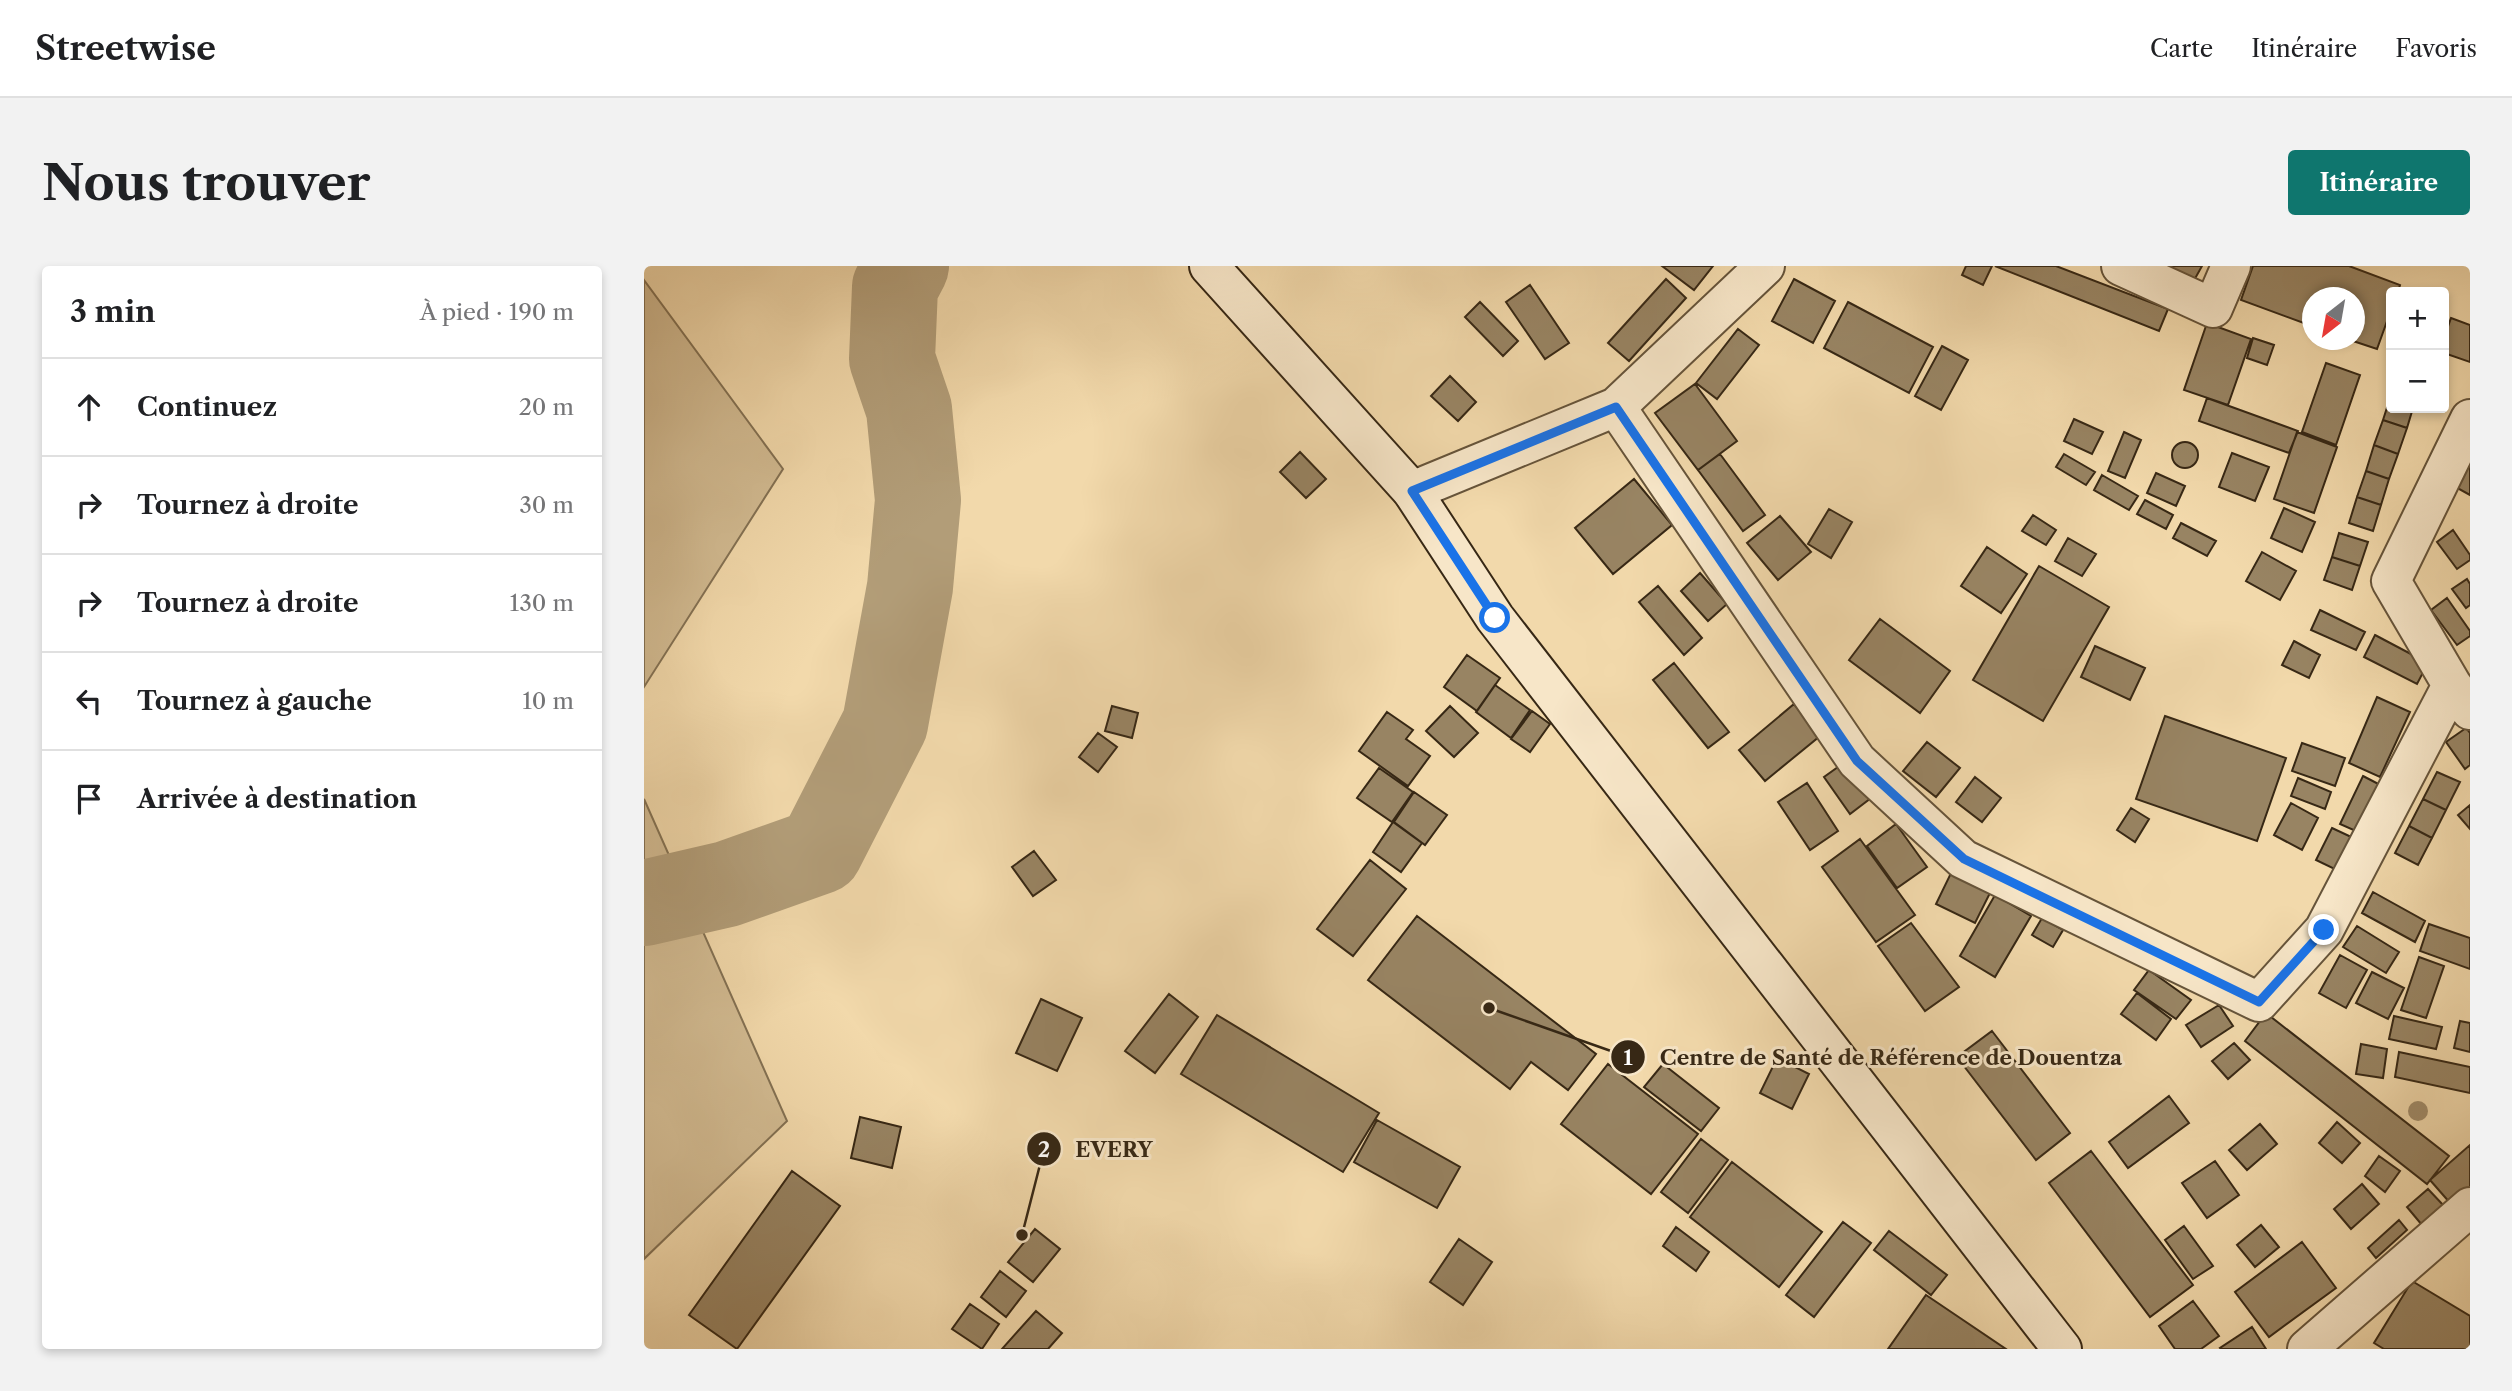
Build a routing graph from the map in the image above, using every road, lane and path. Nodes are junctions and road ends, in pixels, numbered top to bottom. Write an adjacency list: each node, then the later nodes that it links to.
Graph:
1 (1209, 266): 7 (street)
2 (1765, 266): 5 (street)
3 (2120, 266): 4 (street)
4 (2231, 266)
5 (1616, 407): 7 (street); 8 (street)
6 (2470, 419): 8 (street)
7 (1412, 491): 10 (street)
8 (2461, 698)
9 (2470, 1207): 11 (street)
10 (2062, 1349)
11 (2306, 1349)

